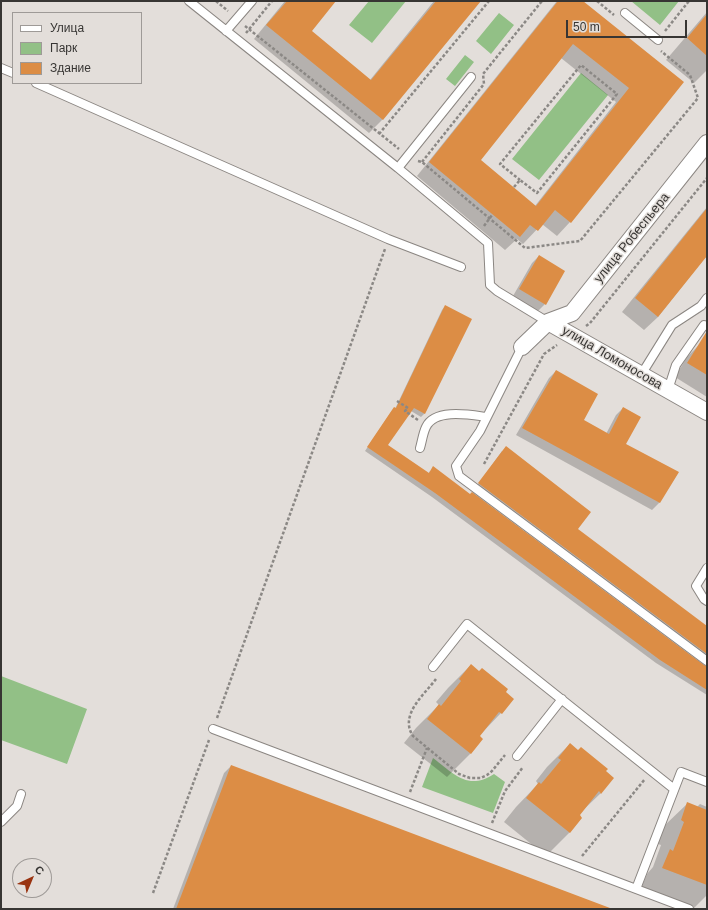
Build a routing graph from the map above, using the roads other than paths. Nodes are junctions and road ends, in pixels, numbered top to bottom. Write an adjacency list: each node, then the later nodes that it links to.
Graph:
1 (190, 1): 4 (lane)
2 (252, 1): 4 (lane)
3 (626, 14): 5 (lane)
4 (226, 31): 11 (lane)
5 (658, 40)
6 (1, 68): 7 (lane)
7 (12, 73)
8 (471, 77): 11 (lane)
9 (38, 84): 12 (lane)
10 (707, 143): 14 (street, улица Робеспьера)
11 (398, 168): 14 (lane)
12 (461, 266)
13 (707, 298): 17 (lane)
14 (548, 322): 16 (street, улица Ломоносова); 17 (street, улица Ломоносова)
15 (707, 326): 18 (lane)
16 (522, 347): 20 (lane)
17 (640, 375): 18 (street, улица Ломоносова)
18 (668, 390): 19 (street, улица Ломоносова)
19 (707, 412)
20 (487, 417): 21 (lane); 24 (lane)
21 (420, 448)
22 (707, 568): 23 (lane)
23 (707, 601)
24 (707, 661)
25 (433, 667): 26 (lane)
26 (562, 699): 28 (lane); 30 (lane)
27 (213, 729): 33 (lane)
28 (517, 756)
29 (707, 782): 30 (lane)
30 (674, 789): 33 (lane)
31 (21, 794): 32 (lane)
32 (1, 822)
33 (636, 889): 34 (lane)
34 (689, 909)

